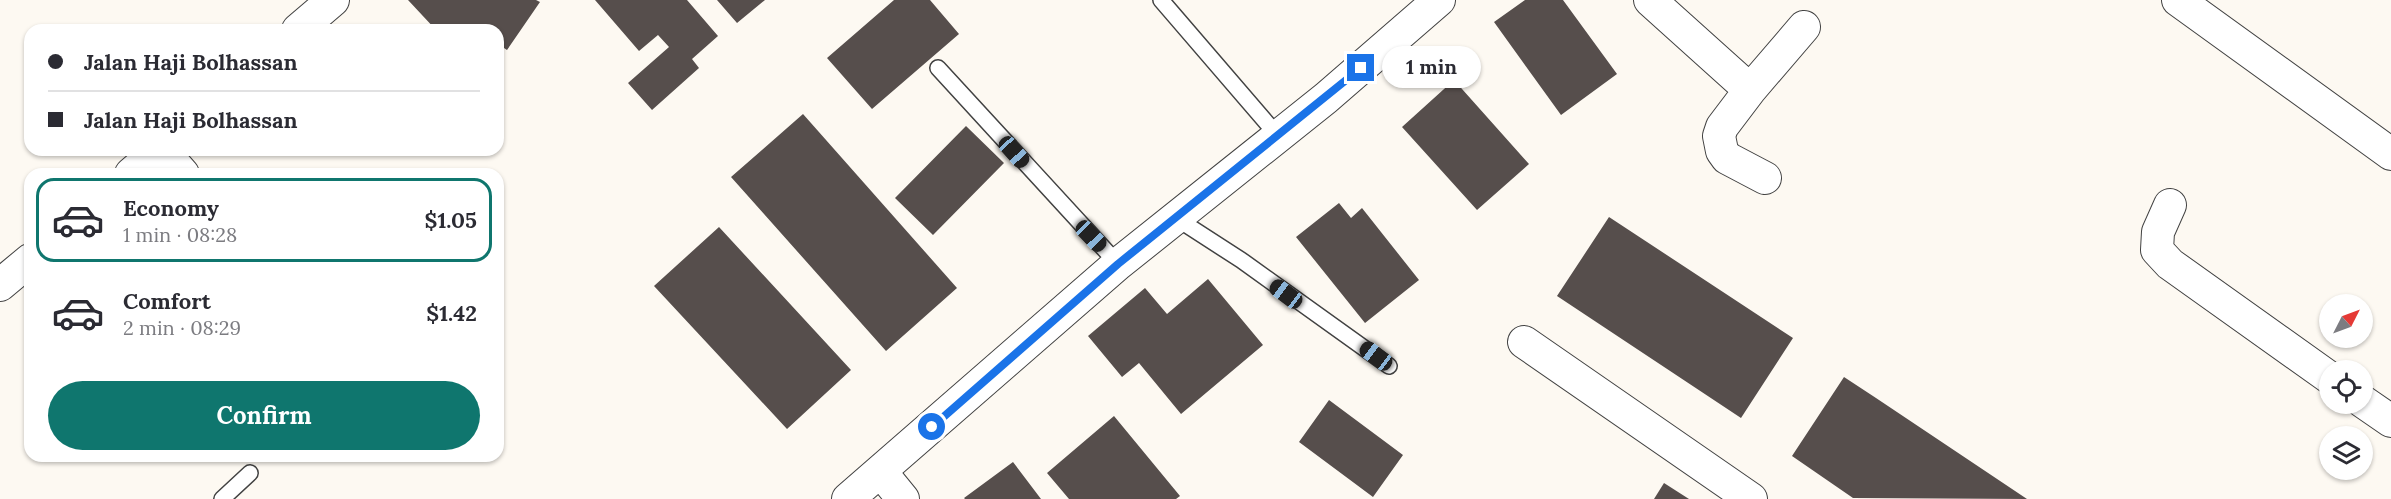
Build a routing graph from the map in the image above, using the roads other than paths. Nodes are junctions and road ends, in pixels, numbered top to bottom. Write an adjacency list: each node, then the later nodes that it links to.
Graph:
1 (333, 0): 6 (street)
2 (1161, 0): 10 (lane)
3 (1439, 0): 10 (street)
4 (1650, 0): 9 (street)
5 (2178, 0): 11 (street)
6 (305, 24)
7 (1804, 27): 9 (street)
8 (938, 68): 19 (lane)
9 (1750, 90): 16 (street)
10 (1278, 136): 18 (street)
11 (2391, 154)
12 (153, 156): 14 (street)
13 (166, 156): 15 (street)
14 (138, 168)
15 (177, 168)
16 (1765, 178)
17 (2170, 205): 24 (street)
18 (1176, 218): 19 (street); 23 (lane)
19 (1118, 264): 27 (street)
20 (24, 265): 21 (street)
21 (0, 285)
22 (1524, 342): 32 (street)
23 (1389, 366)
24 (2319, 370)
25 (2373, 409): 26 (street)
26 (2391, 422)
27 (881, 472): 30 (street); 31 (street)
28 (250, 473): 29 (lane)
29 (222, 499)
30 (848, 499)
31 (903, 499)
32 (1751, 499)

